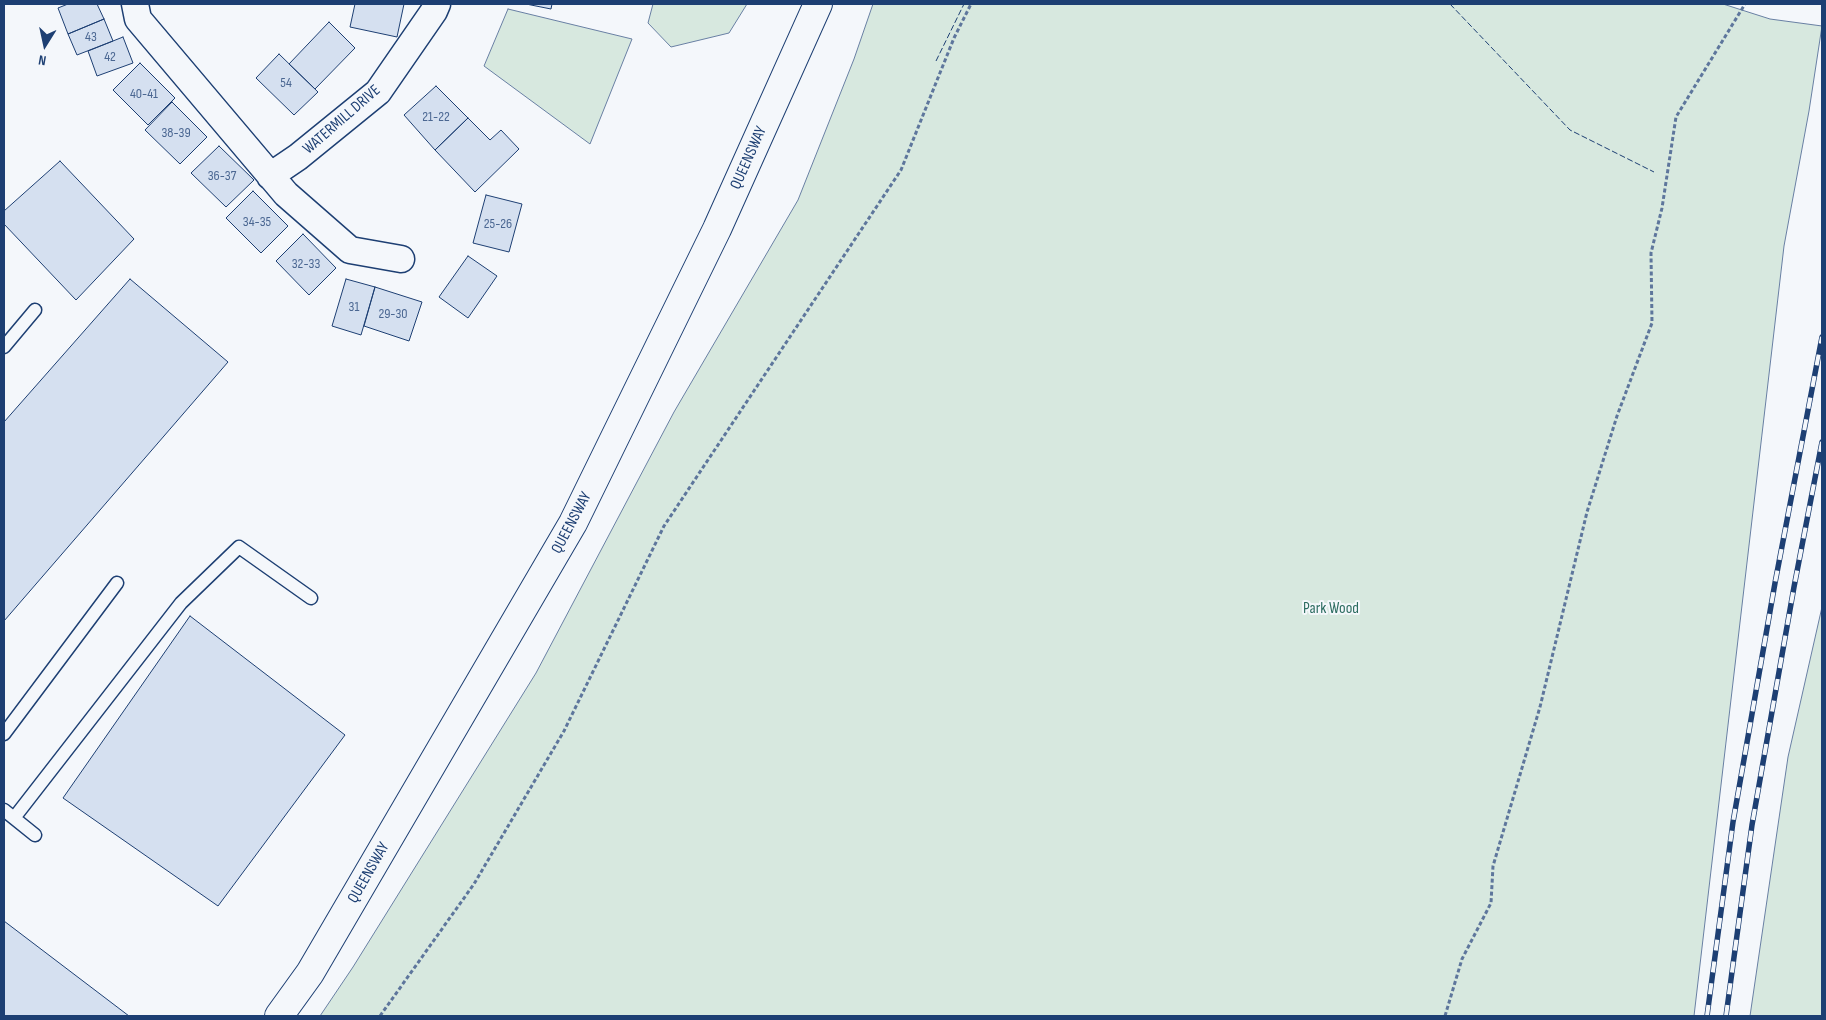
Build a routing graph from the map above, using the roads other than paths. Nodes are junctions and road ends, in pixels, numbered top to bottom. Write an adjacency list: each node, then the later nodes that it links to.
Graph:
1 (135, 4): 4 (street)
2 (437, 4): 4 (street, WATERMILL DRIVE)
3 (818, 4): 13 (main road, QUEENSWAY)
4 (270, 176): 5 (street)
5 (400, 259)
6 (35, 310): 7 (lane)
7 (4, 347)
8 (118, 584): 10 (lane)
9 (310, 598): 11 (lane)
10 (4, 734)
11 (9, 814): 12 (lane)
12 (36, 835)
13 (279, 1016)

